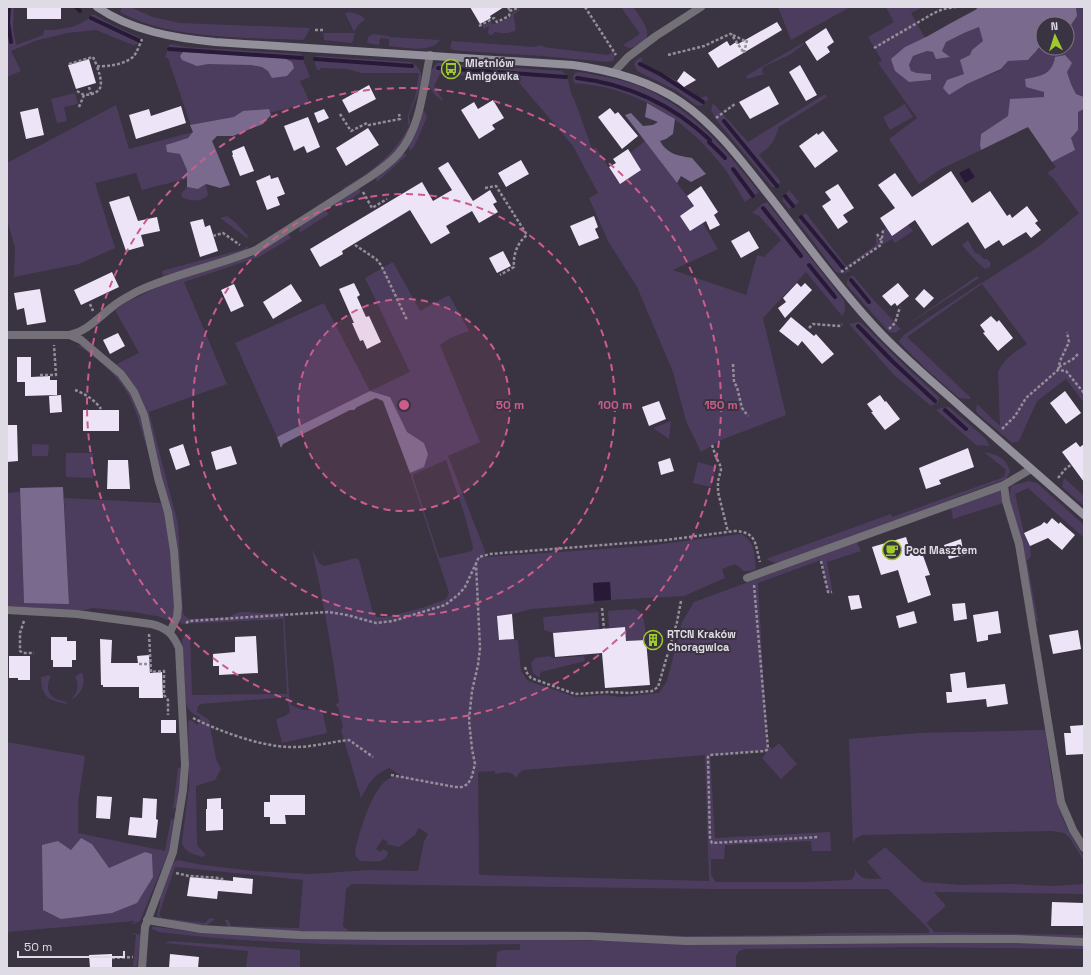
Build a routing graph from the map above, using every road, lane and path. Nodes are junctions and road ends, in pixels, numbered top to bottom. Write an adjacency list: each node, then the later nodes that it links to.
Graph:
1 (97, 7): 9 (street)
2 (508, 7): 7 (path)
3 (585, 7): 16 (path)
4 (701, 7): 21 (street)
5 (956, 7): 15 (path)
6 (517, 8): 7 (path)
7 (510, 11): 8 (path)
8 (479, 26)
9 (143, 29): 17 (street); 20 (path)
10 (315, 30): 11 (path)
11 (323, 30)
12 (731, 34): 13 (path); 14 (path); 18 (path)
13 (745, 41): 14 (path); 14 (path)
14 (739, 45)
15 (874, 48)
16 (615, 50)
17 (430, 55): 21 (street); 49 (street)
18 (668, 55)
19 (69, 64): 20 (path)
20 (97, 66): 24 (path)
21 (614, 72): 59 (street)
22 (89, 87): 24 (path)
23 (77, 90): 25 (path)
24 (91, 94): 25 (path)
25 (84, 95): 27 (path)
26 (735, 104): 28 (path)
27 (79, 107)
28 (722, 113)
29 (340, 114): 30 (path)
30 (399, 114)
31 (485, 188): 41 (path)
32 (362, 191): 33 (path)
33 (387, 199)
34 (883, 230): 37 (path)
35 (877, 234): 37 (path)
36 (214, 236): 38 (path)
37 (882, 241): 40 (path)
38 (245, 242)
39 (355, 245): 43 (path)
40 (848, 268)
41 (500, 275)
42 (900, 306): 44 (path)
43 (407, 320)
44 (895, 323)
45 (842, 324): 46 (path)
46 (809, 328)
47 (1067, 332): 53 (path)
48 (7, 335): 49 (street)
49 (70, 335): 78 (street)
50 (54, 342): 54 (path)
51 (1079, 353): 53 (path)
52 (733, 364): 58 (path)
53 (1058, 369): 56 (path); 59 (path)
54 (40, 375)
55 (75, 390): 57 (path)
56 (1084, 393)
57 (101, 409)
58 (748, 416)
59 (994, 437): 62 (street)
60 (712, 445): 66 (path)
61 (1072, 465): 63 (path)
62 (1031, 469): 64 (street); 65 (street)
63 (1060, 475)
64 (1004, 485): 67 (street); 88 (street)
65 (1084, 515)
66 (728, 532): 68 (path); 69 (path)
67 (822, 551): 69 (street); 71 (path)
68 (476, 562): 78 (path); 86 (path)
69 (763, 572): 70 (street)
70 (750, 576): 87 (path)
71 (832, 592)
72 (681, 601): 82 (path)
73 (602, 608): 77 (path)
74 (7, 610): 76 (street)
75 (24, 618): 79 (path)
76 (149, 623): 78 (street); 81 (path)
77 (604, 629)
78 (170, 632): 84 (street)
79 (34, 653)
80 (139, 664): 81 (path)
81 (150, 664): 83 (path)
82 (525, 667)
83 (168, 715)
84 (183, 715): 85 (path); 91 (street)
85 (373, 757)
86 (392, 775)
87 (819, 837)
88 (1084, 848)
89 (174, 873): 90 (path)
90 (224, 880)
91 (147, 920): 92 (street); 95 (street)
92 (1084, 942)
93 (134, 956): 94 (path)
94 (112, 958)
95 (142, 968)

